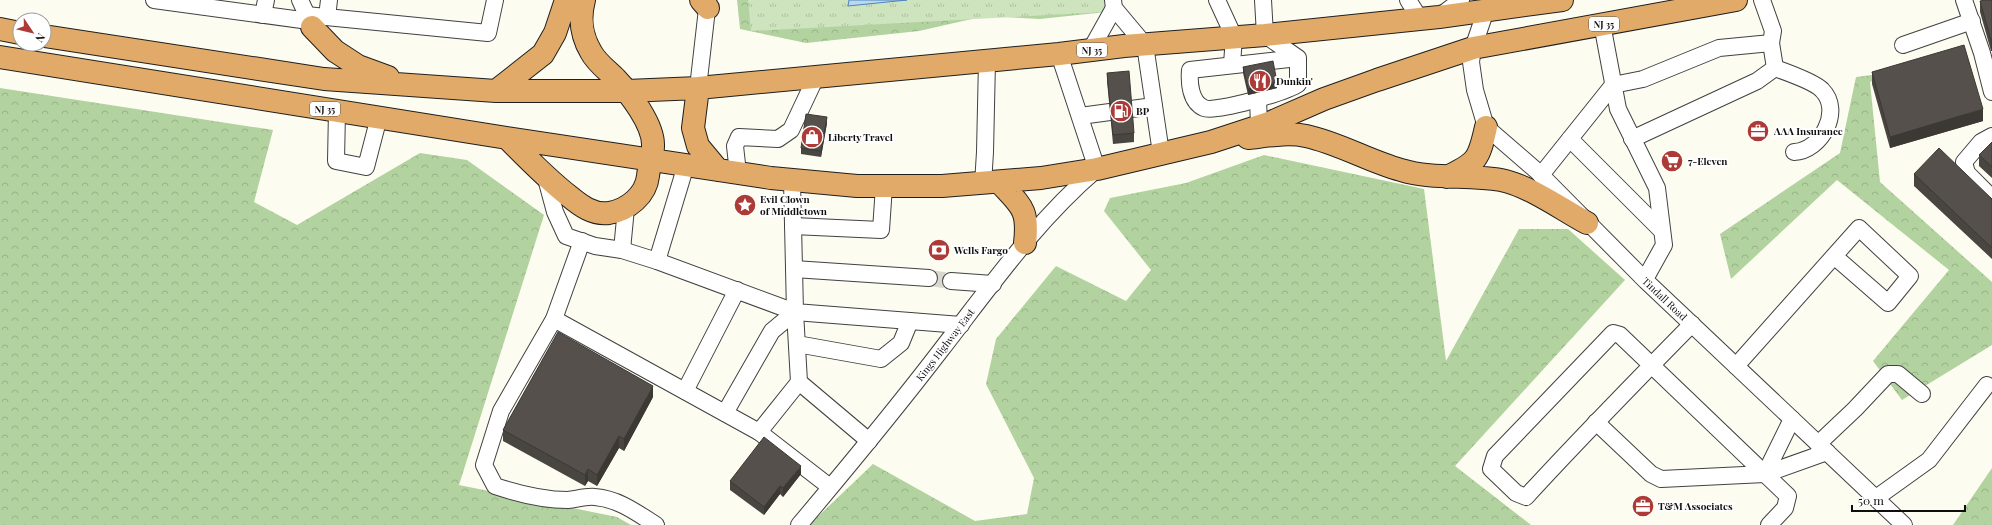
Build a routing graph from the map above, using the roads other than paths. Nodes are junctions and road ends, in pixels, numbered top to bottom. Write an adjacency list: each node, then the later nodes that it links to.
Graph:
1 (154, 0): 18 (street)
2 (300, 0): 20 (street)
3 (329, 0): 20 (street)
4 (495, 0): 20 (street)
5 (566, 0): 43 (highway)
6 (584, 0): 44 (highway)
7 (1217, 0): 27 (street)
8 (1263, 0): 25 (street)
9 (1408, 0): 19 (street)
10 (1461, 0): 19 (street)
11 (1562, 0): 17 (highway, NJ 35)
12 (1736, 0): 22 (highway, NJ 35)
13 (1762, 0): 28 (street)
14 (1964, 0): 21 (street)
15 (706, 2): 42 (street)
16 (1113, 4): 29 (street); 32 (street)
17 (1490, 5): 19 (highway, NJ 35); 31 (street)
18 (264, 8): 20 (street)
19 (1430, 18): 25 (highway, NJ 35)
20 (313, 20): 41 (highway)
21 (1972, 21): 30 (street); 45 (street)
22 (1602, 24): 31 (highway, NJ 35); 40 (street)
23 (0, 29): 24 (highway)
24 (12, 31)
25 (1265, 35): 27 (highway, NJ 35); 35 (street)
26 (52, 37): 41 (highway, NJ 35)
27 (1234, 37): 29 (highway, NJ 35); 37 (street)
28 (1771, 43): 38 (street); 40 (street)
29 (1145, 45): 32 (highway, NJ 35); 47 (street)
30 (1903, 45)
31 (1473, 48): 53 (highway, NJ 35); 54 (street)
32 (1090, 50): 33 (highway, NJ 35)
33 (1059, 54): 36 (highway, NJ 35); 51 (street)
34 (0, 57): 49 (highway, NJ 35)
35 (1298, 58): 37 (street); 46 (street)
36 (987, 61): 39 (highway, NJ 35); 70 (street)
37 (1232, 64): 46 (street)
38 (1775, 68): 58 (street); 60 (street)
39 (816, 77): 42 (highway, NJ 35); 65 (street)
40 (1613, 85): 57 (street); 58 (street)
41 (410, 86): 43 (highway, NJ 35)
42 (698, 88): 44 (highway, NJ 35); 65 (highway)
43 (496, 91): 44 (highway, NJ 35)
44 (627, 91): 62 (highway)
45 (1992, 92)
46 (1258, 98): 53 (street)
47 (1154, 106): 48 (street); 61 (street)
48 (1131, 109)
49 (337, 111): 52 (highway, NJ 35); 52 (street)
50 (1110, 112): 51 (street)
51 (1080, 116): 64 (street)
52 (378, 118): 56 (highway, NJ 35)
53 (1259, 126): 59 (highway, NJ 35)
54 (1486, 127): 67 (street, Tindall Road); 68 (highway)
55 (1992, 136): 72 (street)
56 (507, 138): 62 (highway, NJ 35); 66 (highway)
57 (1570, 139): 67 (street); 76 (street)
58 (1632, 139): 76 (street)
59 (1212, 142): 61 (highway, NJ 35); 68 (highway)
60 (1794, 152)
61 (1161, 153): 64 (highway, NJ 35)
62 (650, 159): 63 (highway, NJ 35); 73 (highway)
63 (686, 165): 65 (highway, NJ 35); 81 (street)
64 (1097, 169): 70 (highway, NJ 35); 78 (street, Kings Highway East)
65 (728, 171): 69 (highway, NJ 35)
66 (545, 174): 73 (highway); 77 (street)
67 (1541, 175): 74 (street, Tindall Road)
68 (1447, 177): 74 (highway)
69 (792, 180): 71 (highway, NJ 35); 75 (street)
70 (991, 183): 71 (highway, NJ 35); 78 (highway)
71 (884, 186): 75 (street)
72 (1992, 198)
73 (626, 208): 79 (street)
74 (1587, 223): 84 (street, Tindall Road)
75 (793, 226): 82 (street)
76 (1662, 231): 84 (street)
77 (582, 241): 79 (street); 89 (street)
78 (1025, 243): 86 (street, Kings Highway East)
79 (622, 250): 81 (street)
80 (1834, 256): 80 (street); 95 (street)
81 (657, 261): 87 (street)
82 (794, 269): 83 (street); 88 (street)
83 (929, 278)
84 (1645, 279): 91 (street, Tindall Road)
85 (951, 281): 86 (street)
86 (993, 284): 92 (street, Kings Highway East)
87 (737, 290): 88 (street); 98 (street)
88 (795, 312): 90 (street); 93 (street); 100 (street)
89 (554, 319): 98 (street); 109 (street)
90 (910, 321): 92 (street); 93 (street)
91 (1692, 324): 94 (street); 95 (street, Tindall Road)
92 (961, 325): 104 (street, Kings Highway East)
93 (797, 344): 96 (street)
94 (1650, 366): 102 (street); 102 (street); 106 (street)
95 (1736, 366): 101 (street, Tindall Road)
96 (799, 382): 103 (street); 104 (street)
97 (1987, 385): 108 (street)
98 (685, 391): 100 (street)
99 (1922, 394): 105 (street)
100 (725, 413): 103 (street)
101 (1792, 419): 105 (street, Tindall Road); 106 (street)
102 (1596, 422): 106 (street)
103 (759, 432): 107 (street)
104 (869, 441): 107 (street, Kings Highway East)
105 (1822, 448): 106 (street); 108 (street, Tindall Road)
106 (1765, 474): 111 (street)
107 (830, 487): 110 (street, Kings Highway East)
108 (1876, 498): 112 (street, Tindall Road)
109 (656, 525)
110 (799, 525)
111 (1769, 525)
112 (1904, 525)

